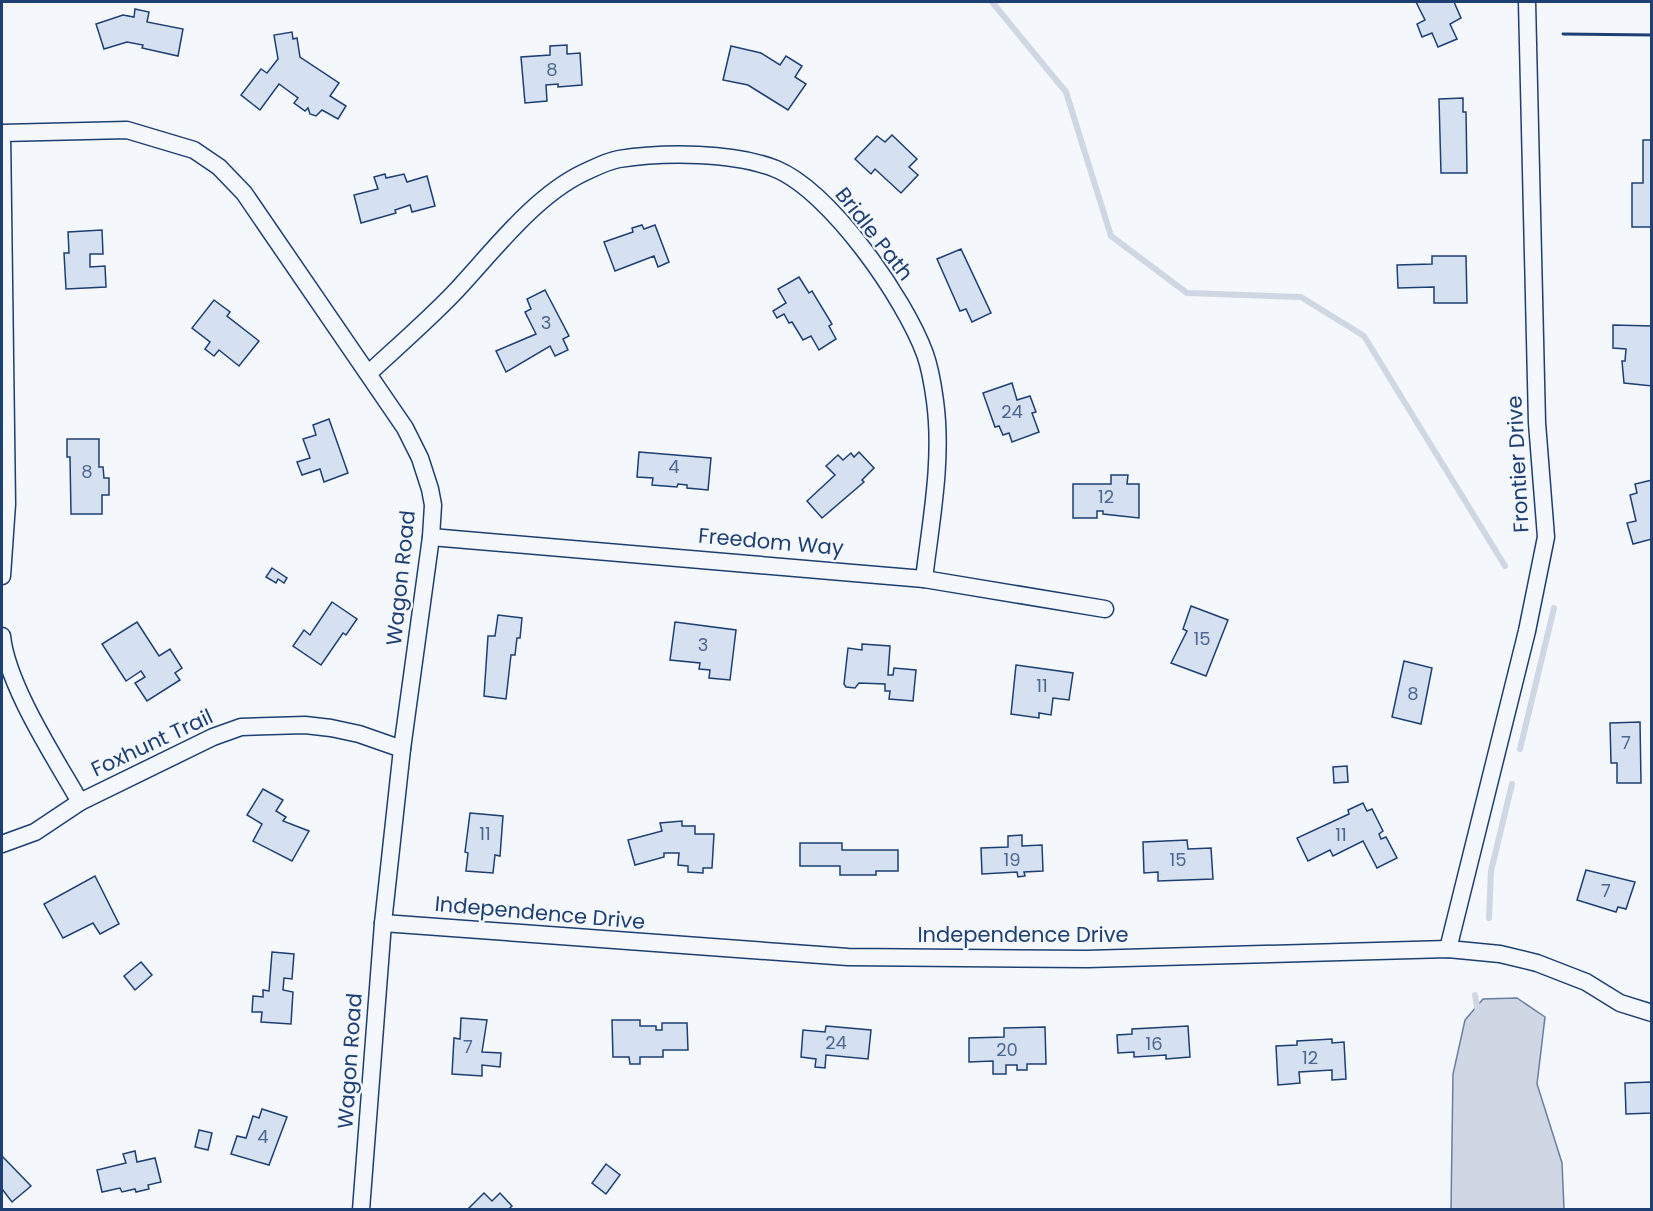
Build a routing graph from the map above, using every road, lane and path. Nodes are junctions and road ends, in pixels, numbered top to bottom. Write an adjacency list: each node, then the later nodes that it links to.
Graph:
1 (1527, 2): 13 (street, Frontier Drive)
2 (2, 133): 3 (street, Wagon Road); 5 (street)
3 (369, 373): 4 (street, Wagon Road); 6 (street, Bridle Path)
4 (431, 537): 6 (street, Freedom Way); 9 (street, Wagon Road)
5 (2, 576)
6 (924, 579): 7 (street, Freedom Way)
7 (1105, 609)
8 (2, 636): 10 (street)
9 (402, 749): 10 (street, Foxhunt Trail); 12 (street, Wagon Road)
10 (80, 802): 11 (street, Foxhunt Trail)
11 (2, 844)
12 (383, 924): 13 (street, Independence Drive); 15 (street, Wagon Road)
13 (1448, 949): 14 (street, Independence Drive)
14 (1652, 1013)
15 (361, 1209)

